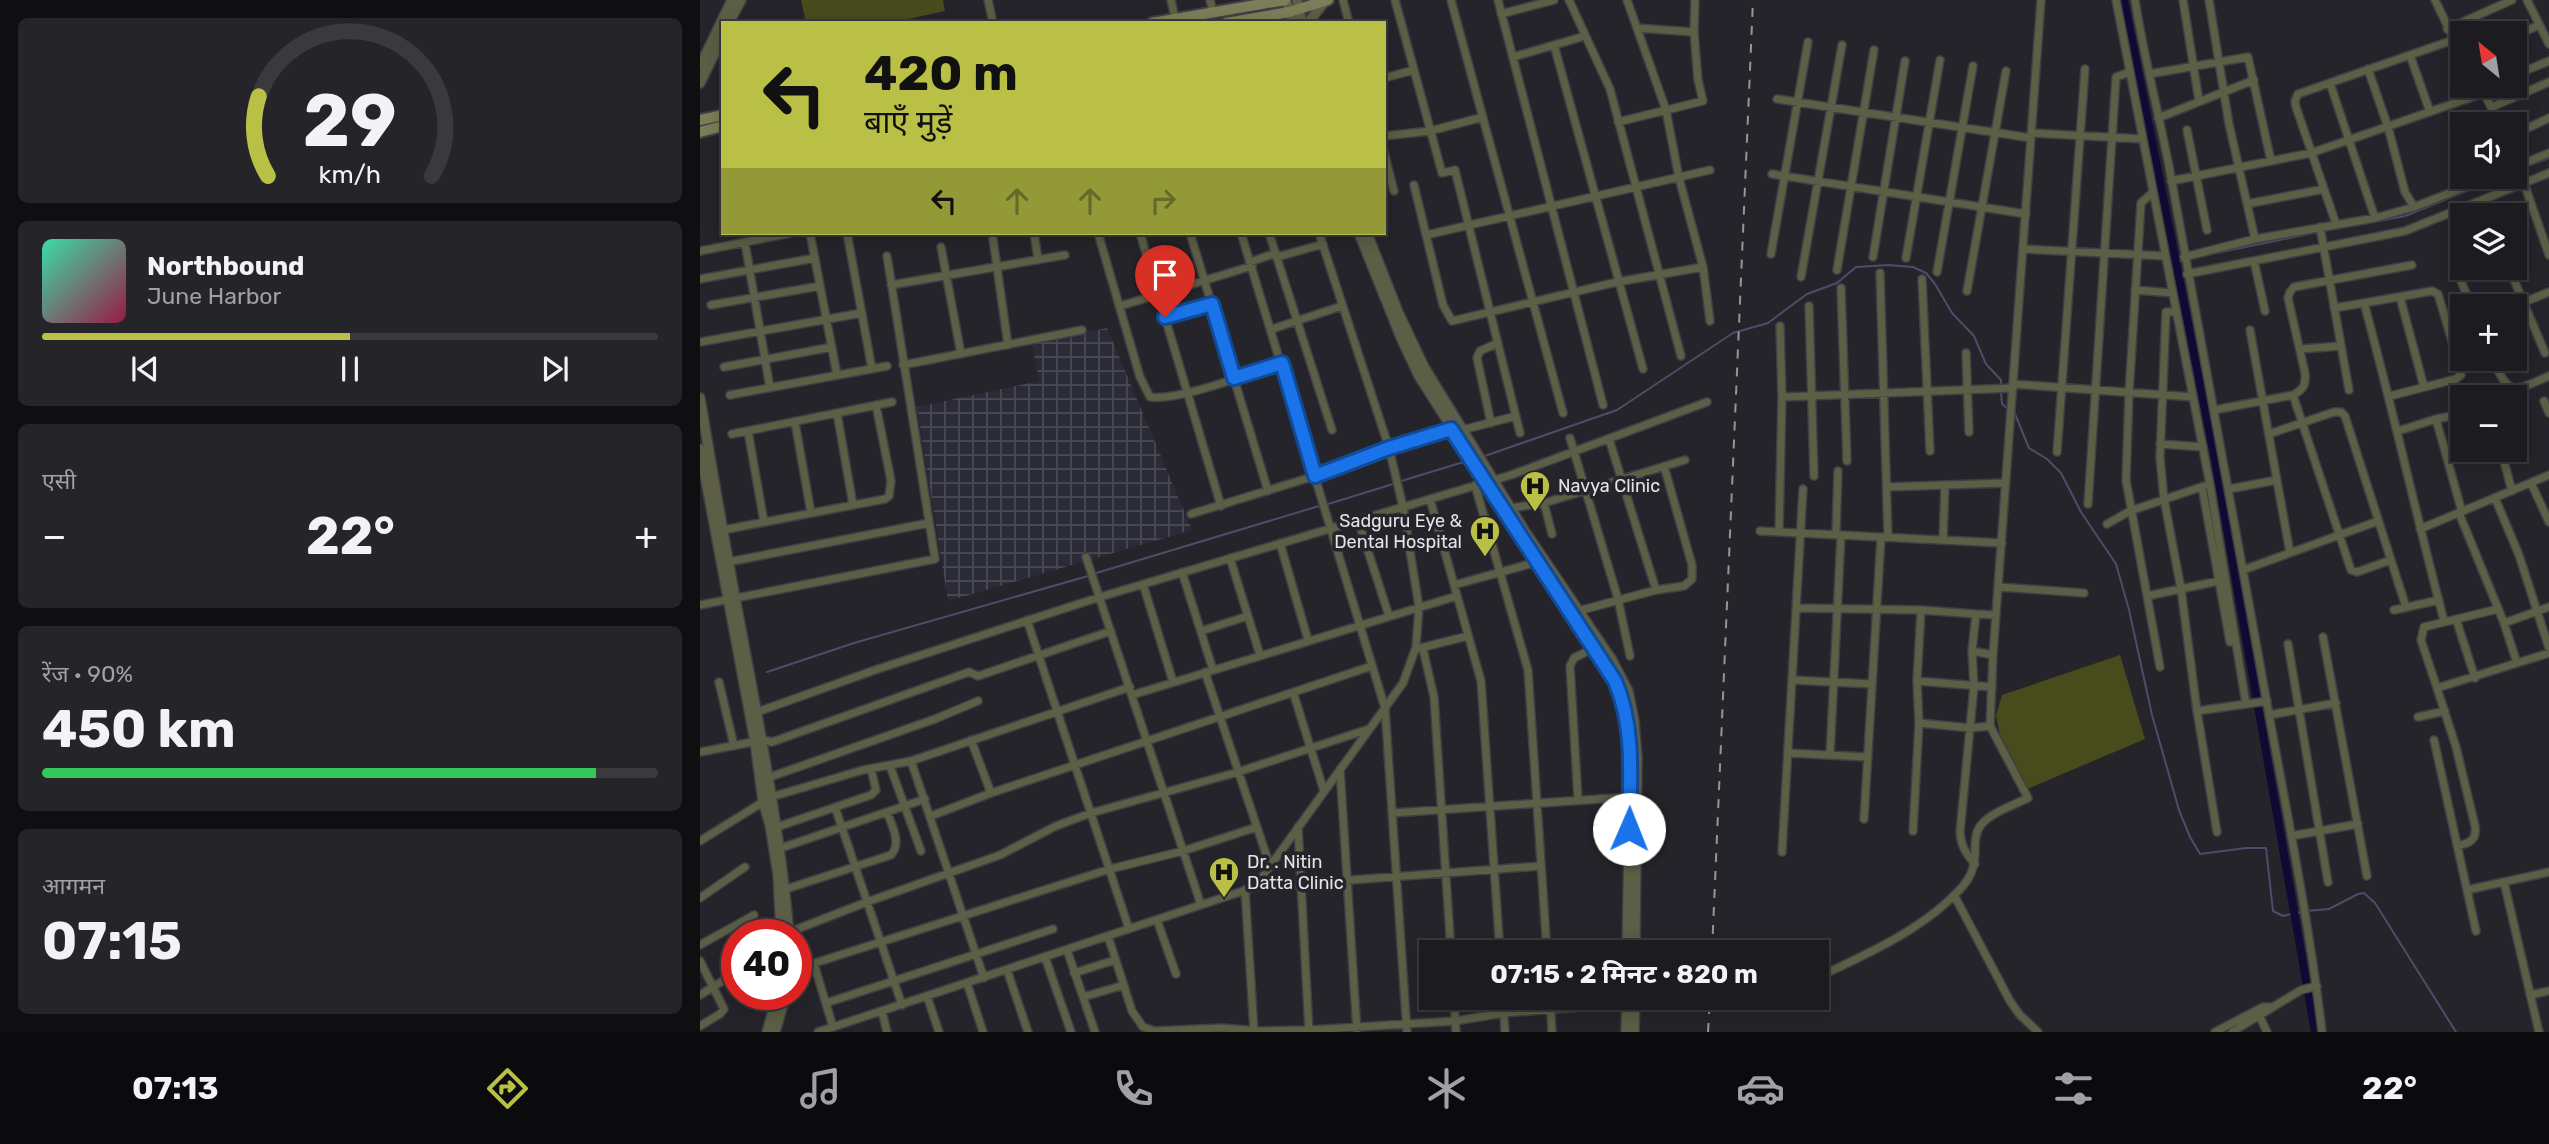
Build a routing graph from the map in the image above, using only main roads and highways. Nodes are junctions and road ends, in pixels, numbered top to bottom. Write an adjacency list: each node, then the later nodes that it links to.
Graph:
1 (1326, 1): 3 (main road)
2 (1251, 3): 3 (main road); 5 (main road)
3 (1291, 7): 4 (main road)
4 (1259, 19)
5 (1161, 21)
6 (721, 115): 7 (main road)
7 (700, 120)
8 (721, 127): 9 (main road)
9 (700, 132)

